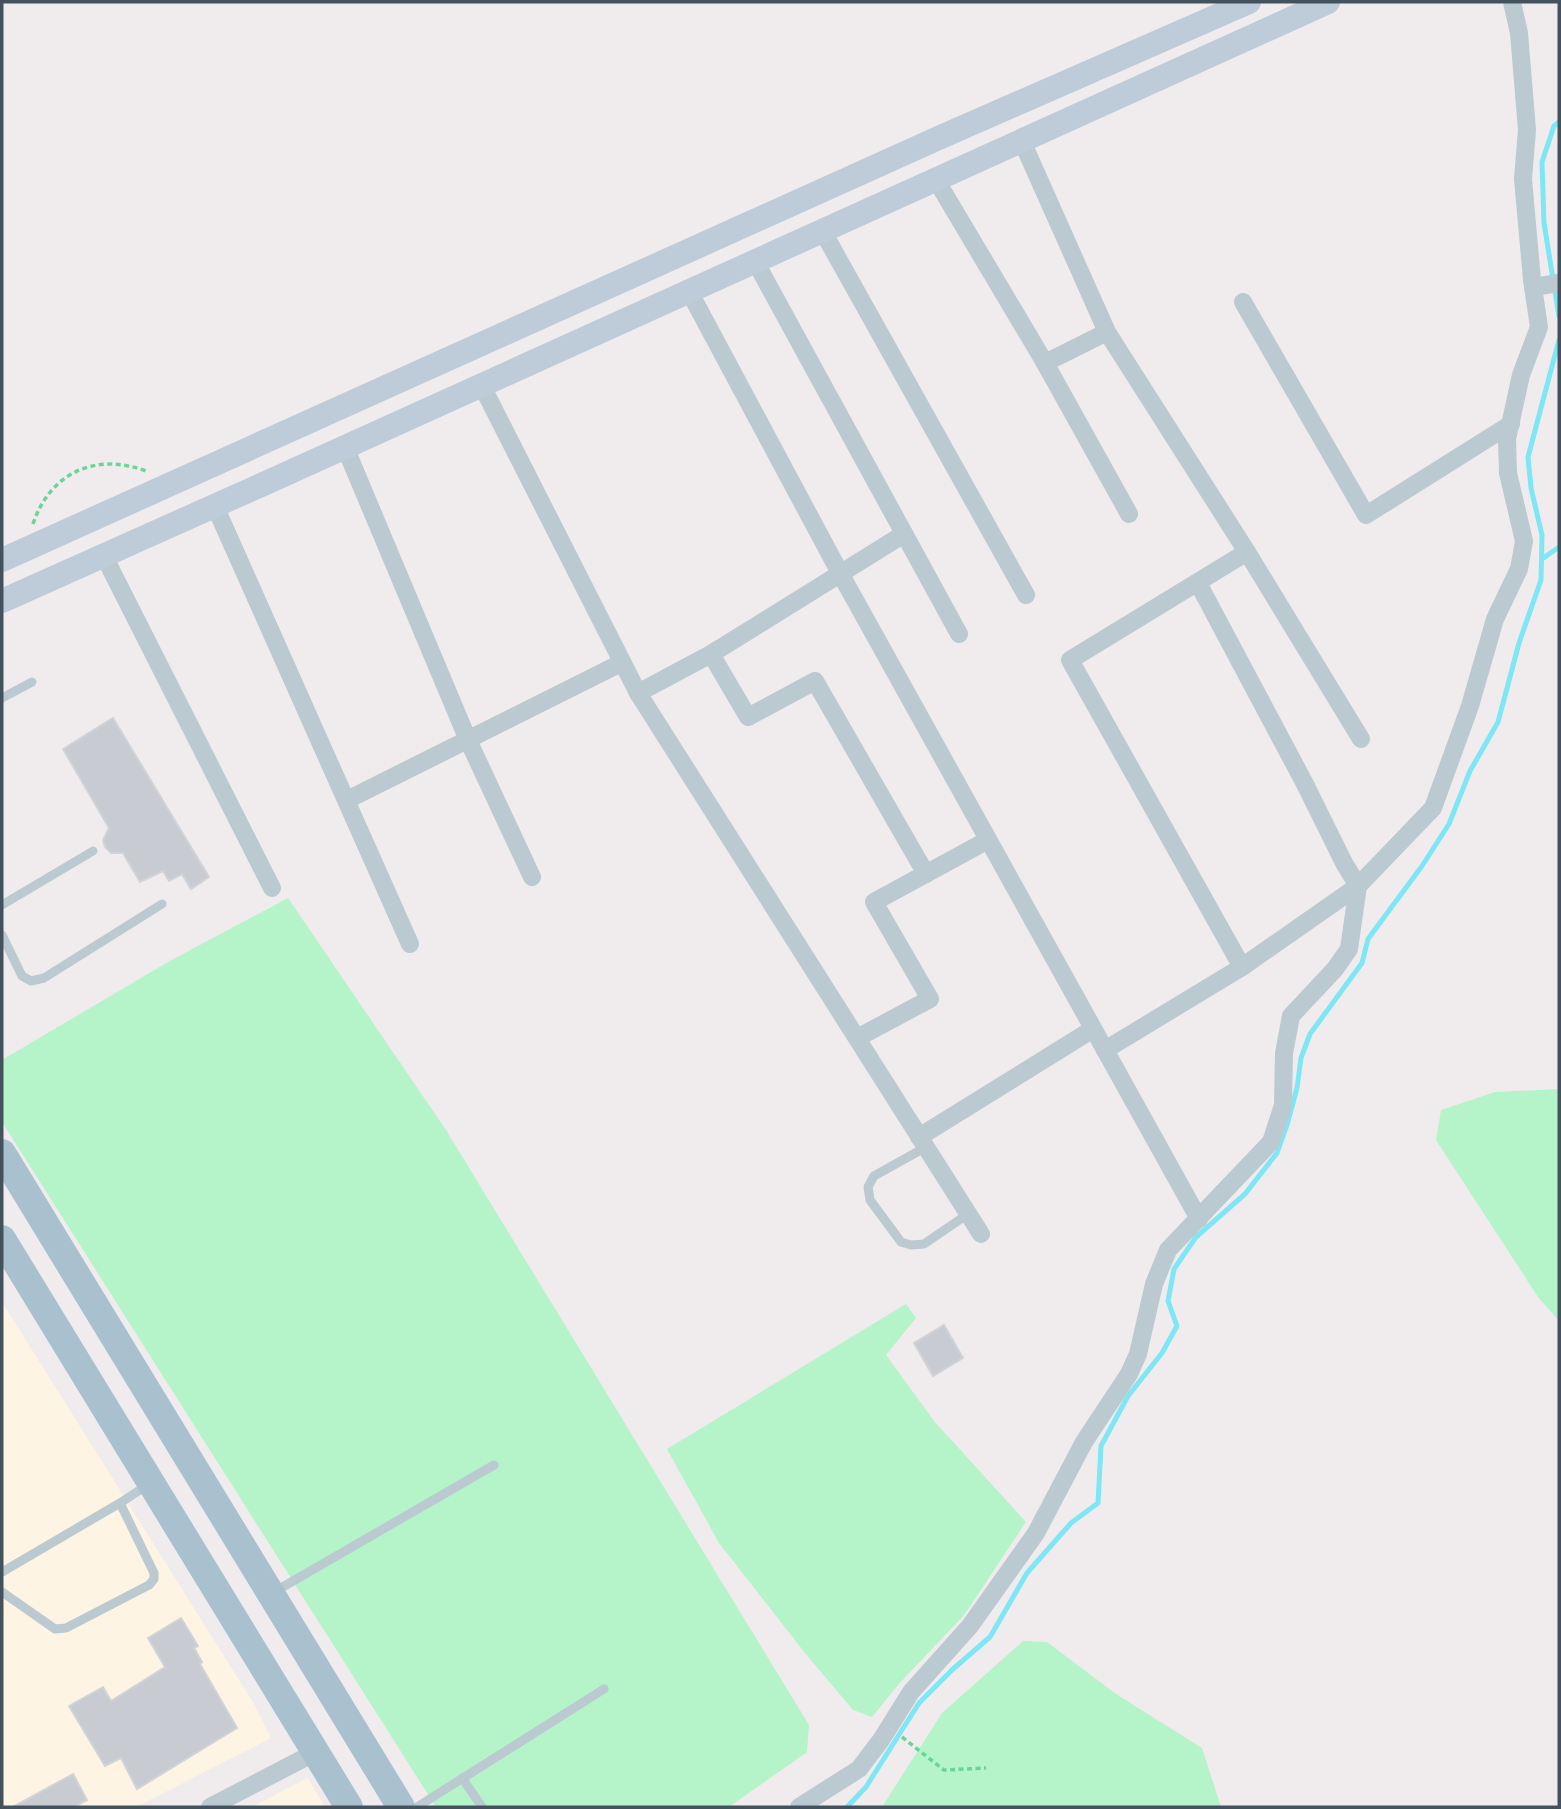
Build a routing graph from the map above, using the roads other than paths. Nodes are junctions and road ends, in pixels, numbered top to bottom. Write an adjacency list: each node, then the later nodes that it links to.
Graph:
1 (1249, 2): 4 (main road)
2 (1328, 2): 6 (main road)
3 (1512, 2): 11 (street)
4 (995, 115): 5 (main road); 6 (main road)
5 (943, 136): 7 (main road); 19 (main road)
6 (1014, 142): 7 (main road); 14 (street)
7 (946, 174): 8 (main road); 15 (street)
8 (822, 230): 9 (main road); 28 (street)
9 (755, 261): 12 (main road); 22 (street)
10 (1559, 283): 11 (street)
11 (1536, 286): 17 (street)
12 (689, 292): 16 (main road); 26 (street)
13 (1243, 302): 17 (street)
14 (1107, 332): 15 (street); 23 (street)
15 (1045, 363): 21 (street)
16 (482, 386): 18 (main road); 32 (street)
17 (1511, 424): 43 (street)
18 (345, 447): 20 (main road); 37 (street)
19 (176, 482): 20 (main road); 25 (main road)
20 (207, 510): 24 (main road); 38 (street)
21 (1129, 514)
22 (904, 534): 26 (street); 30 (street)
23 (1247, 552): 27 (street); 36 (street)
24 (104, 556): 29 (main road); 44 (street)
25 (2, 560)
26 (840, 573): 31 (street); 39 (street)
27 (1198, 583): 43 (street); 49 (street)
28 (1026, 595)
29 (2, 601)
30 (959, 634)
31 (711, 654): 34 (street); 41 (street)
32 (621, 663): 34 (street); 37 (street)
33 (32, 682): 35 (lane)
34 (638, 693): 51 (street)
35 (2, 698)
36 (1361, 738)
37 (468, 740): 38 (street); 42 (street)
38 (346, 800): 48 (street)
39 (988, 840): 41 (street); 50 (street)
40 (93, 851): 46 (lane)
41 (926, 873): 51 (street)
42 (532, 877)
43 (1358, 886): 49 (street); 56 (street)
44 (272, 888)
45 (162, 904): 47 (lane)
46 (2, 905)
47 (2, 935)
48 (410, 944)
49 (1242, 967): 52 (street)
50 (1093, 1029): 52 (street); 53 (street)
51 (857, 1038): 53 (street)
52 (1105, 1050): 56 (street)
53 (922, 1142): 55 (street); 55 (lane)
54 (2, 1153): 62 (main road)
55 (968, 1214): 57 (street)
56 (1199, 1219): 75 (street)
57 (981, 1234)
58 (2, 1239): 60 (main road)
59 (494, 1465): 66 (lane)
60 (150, 1483): 61 (lane); 63 (main road)
61 (120, 1503): 64 (lane); 65 (lane)
62 (240, 1545): 63 (main road); 66 (main road)
63 (203, 1570): 68 (main road)
64 (2, 1572)
65 (2, 1592)
66 (270, 1595): 72 (main road)
67 (604, 1689): 69 (lane)
68 (314, 1753): 70 (street); 71 (main road)
69 (462, 1778): 73 (lane); 74 (lane)
70 (210, 1807)
71 (349, 1807)
72 (401, 1807)
73 (417, 1807)
74 (482, 1807)
75 (799, 1807)

